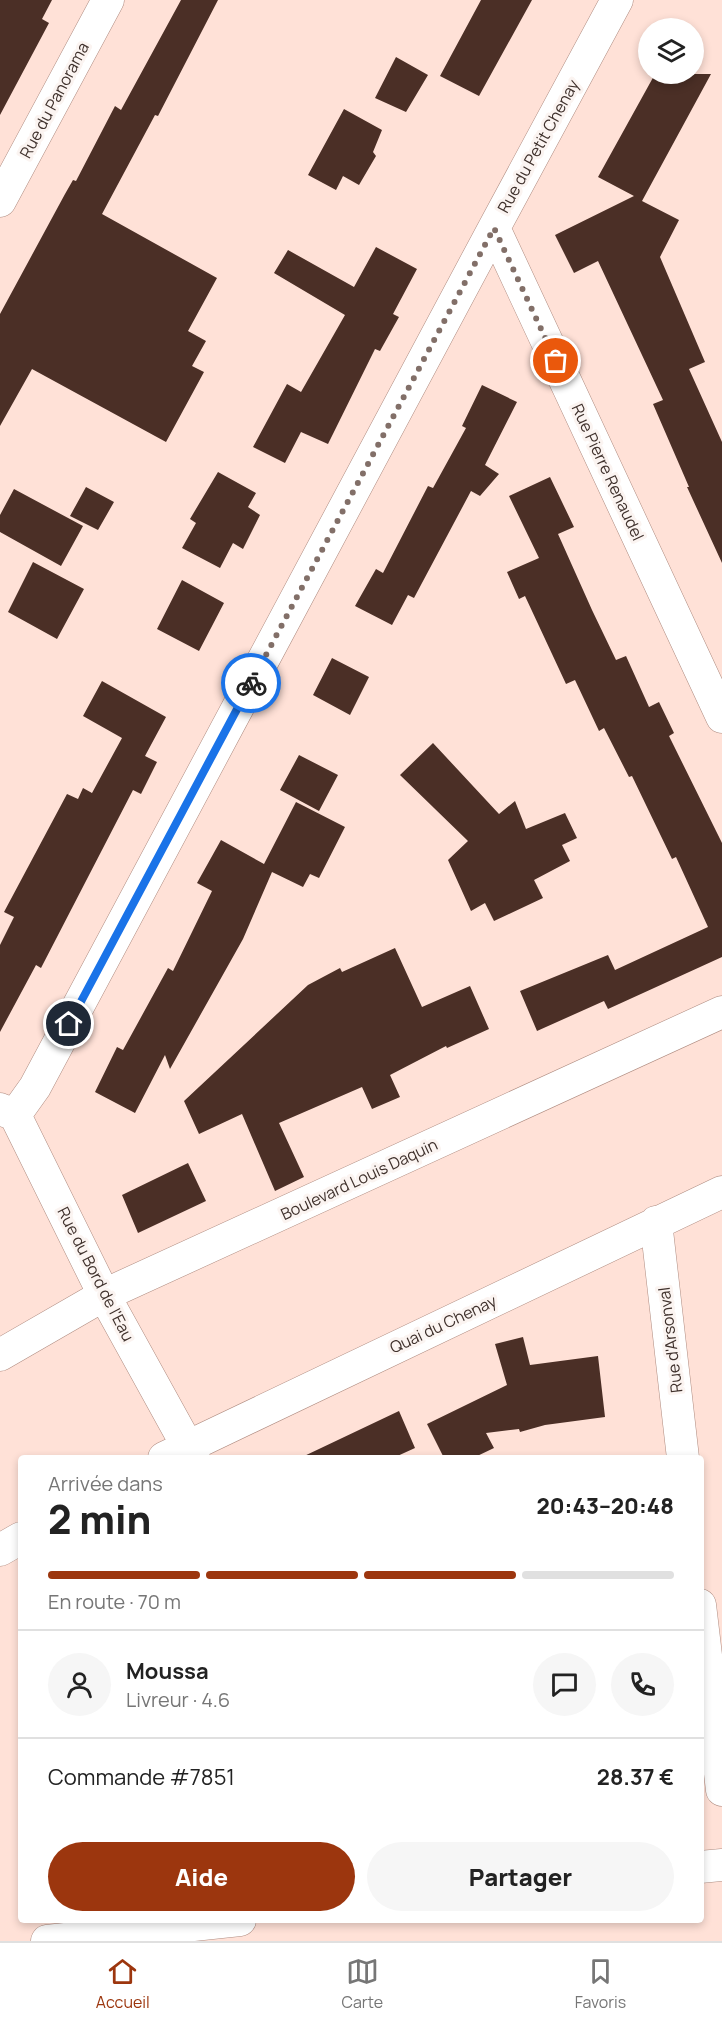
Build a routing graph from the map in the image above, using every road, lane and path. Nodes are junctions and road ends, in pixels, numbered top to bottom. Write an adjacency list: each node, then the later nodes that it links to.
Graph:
1 (108, 0): 3 (street, Rue du Panorama)
2 (617, 0): 4 (street, Rue du Petit Chenay)
3 (0, 201)
4 (494, 228): 5 (street, Rue Pierre Renaudel); 7 (street, Rue du Petit Chenay)
5 (722, 717)
6 (722, 1012): 10 (street, Boulevard Louis Daquin)
7 (7, 1112): 10 (street, Rue du Bord de l'Eau)
8 (722, 1192): 9 (street, Quai du Chenay)
9 (656, 1222): 12 (street, Quai du Chenay); 13 (street, Rue d'Arsonval)
10 (105, 1295): 11 (street, Boulevard Louis Daquin); 12 (street, Rue du Bord de l'Eau)
11 (0, 1355)
12 (182, 1454)
13 (683, 1455)
14 (18, 1540): 15 (street)
15 (0, 1550)
16 (704, 1639): 17 (street)
17 (722, 1790)
18 (722, 1865): 19 (street)
19 (704, 1867)
20 (212, 1923): 22 (street)
21 (250, 1923): 23 (street)
22 (47, 1941)
23 (252, 1941)

